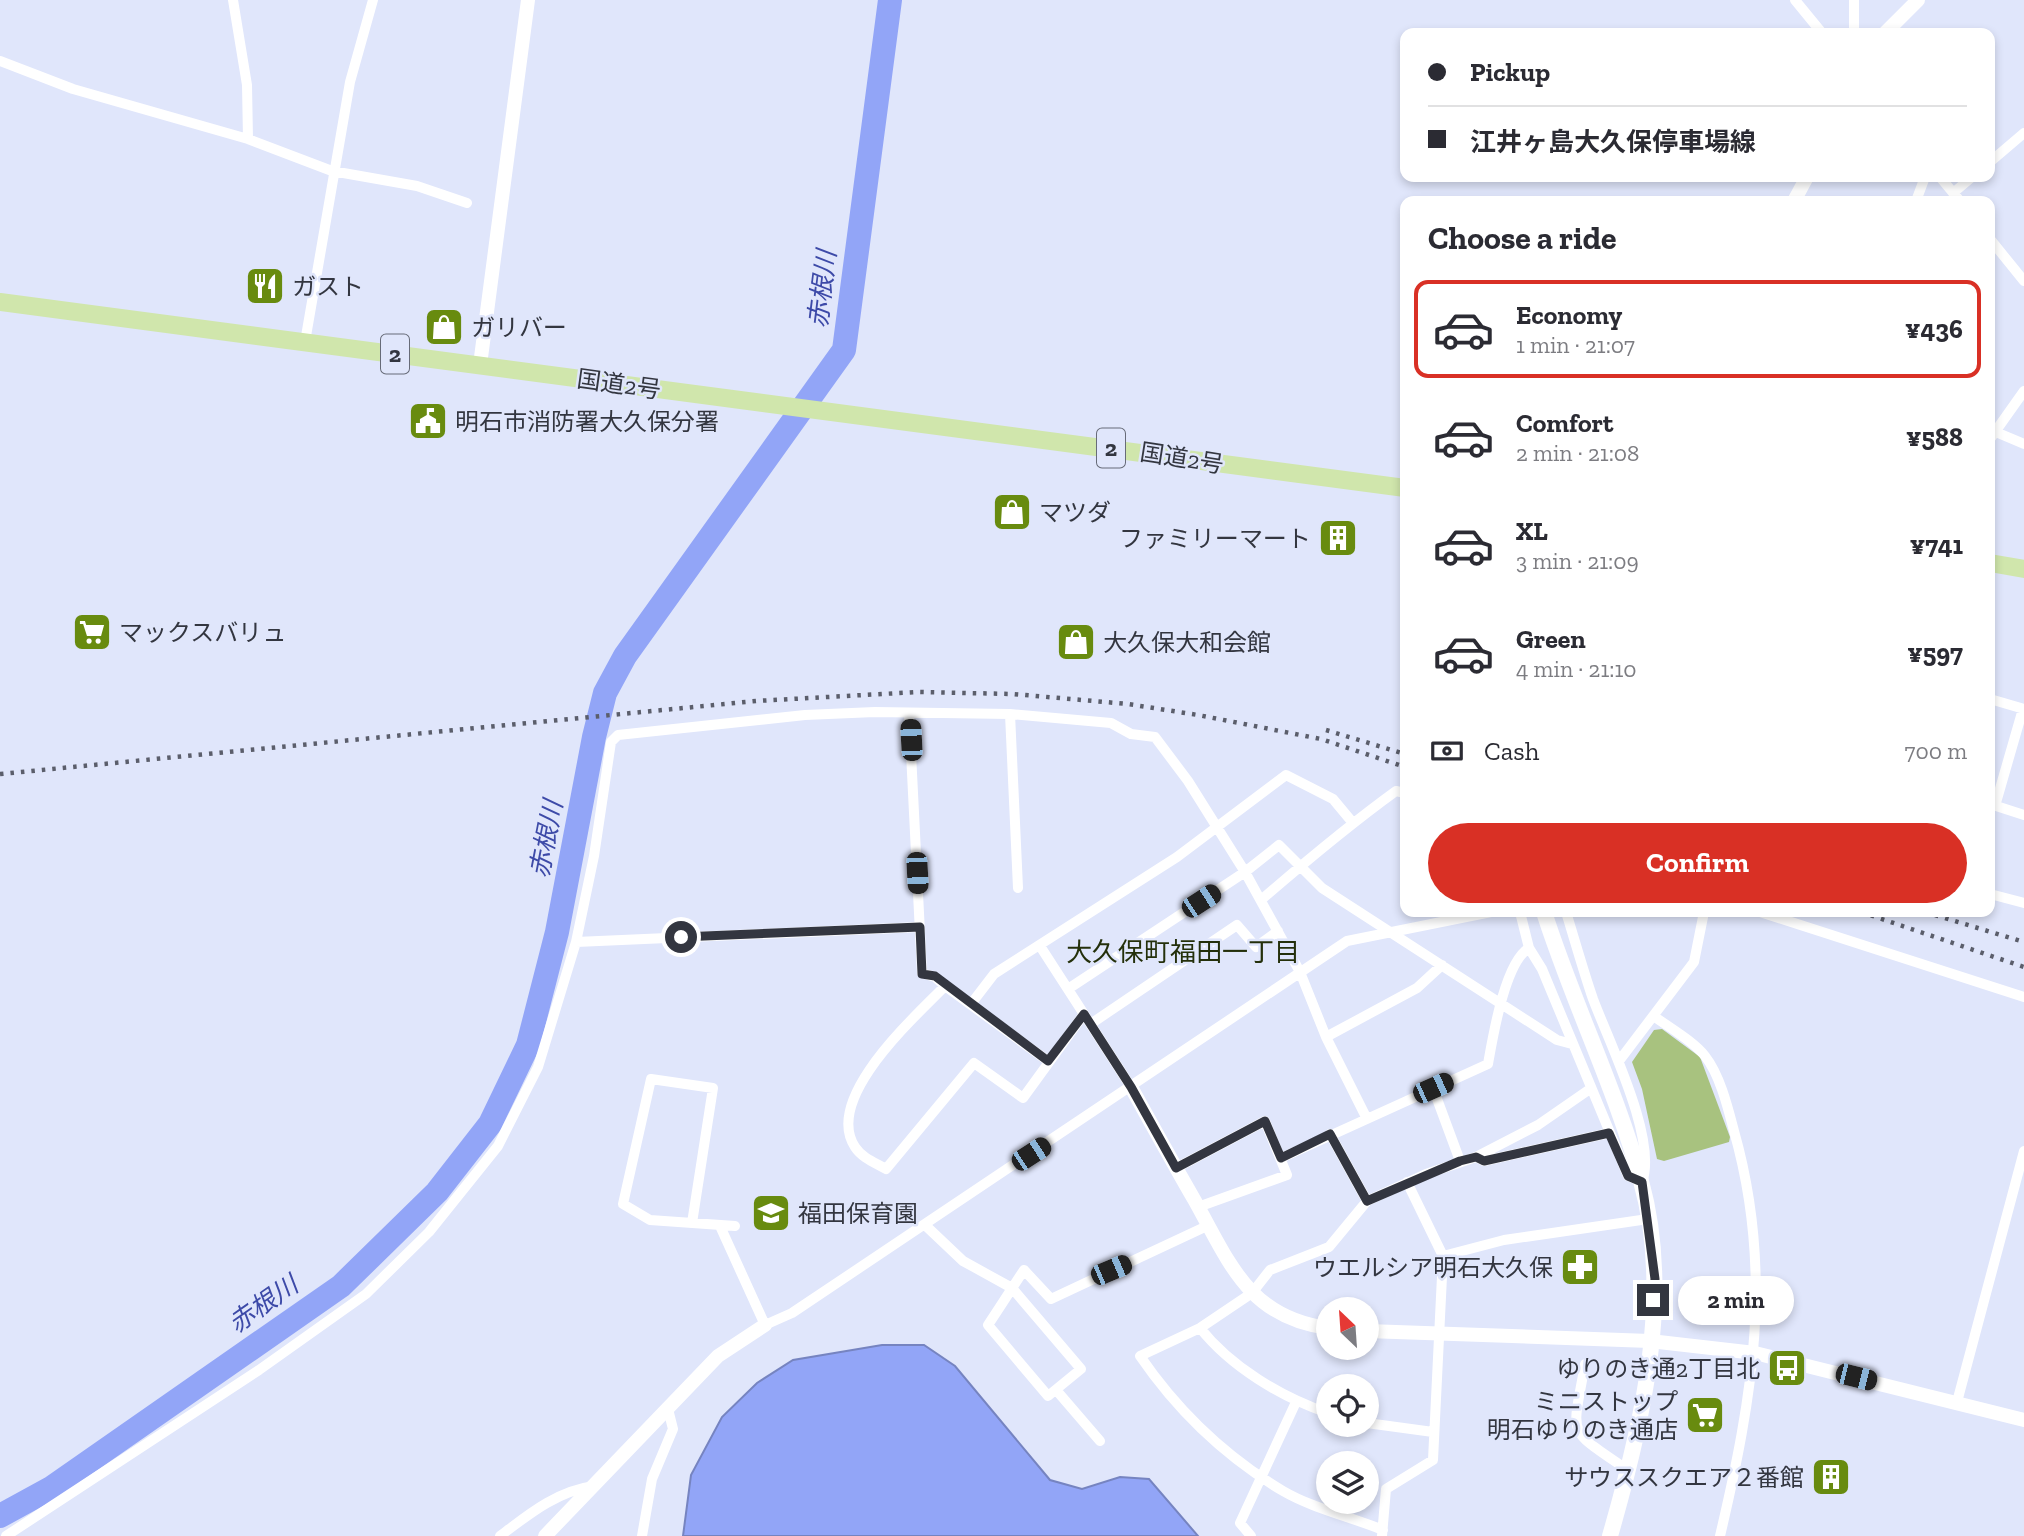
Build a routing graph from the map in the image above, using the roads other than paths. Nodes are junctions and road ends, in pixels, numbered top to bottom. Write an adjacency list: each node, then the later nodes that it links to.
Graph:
1 (233, 0): 12 (street)
2 (373, 0): 14 (street)
3 (528, 0): 24 (street)
4 (1795, 0): 7 (street)
5 (1854, 0): 8 (street)
6 (1918, 0): 9 (street)
7 (1818, 28)
8 (1854, 28)
9 (1890, 28)
10 (0, 61): 12 (street)
11 (2024, 134): 13 (street)
12 (248, 139): 14 (street)
13 (1995, 158)
14 (332, 171): 19 (street); 23 (street)
15 (1944, 182): 17 (street)
16 (1968, 182): 18 (street)
17 (1955, 196)
18 (1957, 196)
19 (467, 203)
20 (1995, 245): 21 (street)
21 (2024, 281)
22 (0, 302): 23 (highway, 国道2号 / 2)
23 (305, 342): 24 (highway, 国道2号 / 2)
24 (480, 365): 29 (highway, 国道2号 / 2)
25 (2024, 391): 26 (street)
26 (1995, 428)
27 (1995, 434): 28 (street)
28 (2024, 444)
29 (1400, 487)
30 (1995, 564): 31 (highway)
31 (2024, 569)
32 (1995, 700): 33 (street)
33 (2024, 709): 37 (street)
34 (909, 713): 35 (street); 54 (street); 57 (street)
35 (1010, 714): 41 (street); 44 (street)
36 (1400, 792): 40 (street)
37 (1995, 799)
38 (1995, 806): 39 (street)
39 (2024, 814)
40 (1353, 822): 41 (street); 42 (street)
41 (1219, 828): 43 (street); 58 (street)
42 (1301, 863): 43 (street); 46 (street); 56 (street)
43 (1245, 872): 46 (street); 63 (street)
44 (1018, 888)
45 (1995, 895): 47 (street)
46 (1261, 900): 55 (street)
47 (2024, 903)
48 (1465, 917): 56 (street)
49 (1521, 917): 59 (street)
50 (1547, 917): 86 (main road)
51 (1568, 917): 73 (street)
52 (1703, 917): 68 (street)
53 (1776, 917): 64 (street)
54 (920, 927): 57 (street); 62 (street)
55 (1278, 931): 61 (street); 69 (street)
56 (1393, 931): 60 (street); 61 (street)
57 (576, 942): 121 (street)
58 (1040, 946): 63 (street); 65 (street)
59 (1529, 947): 66 (street); 71 (street)
60 (1442, 965): 66 (street); 70 (street)
61 (1300, 972): 70 (street); 74 (street)
62 (945, 986): 65 (street); 72 (street)
63 (1068, 989): 67 (street)
64 (2024, 997)
65 (971, 1004): 72 (street)
66 (1499, 1004): 71 (street); 75 (street)
67 (1084, 1014): 69 (street); 72 (street)
68 (1655, 1017): 73 (street); 104 (street)
69 (1092, 1023): 74 (street)
70 (1326, 1037): 77 (street)
71 (1572, 1044): 76 (street)
72 (1048, 1061)
73 (1619, 1061): 86 (street)
74 (1131, 1087): 84 (street); 91 (street)
75 (1433, 1088): 77 (street); 83 (street)
76 (1590, 1089): 78 (street); 81 (street)
77 (1366, 1117): 79 (street)
78 (1609, 1133): 81 (street); 86 (street)
79 (1330, 1134): 82 (street); 87 (street)
80 (2024, 1151): 108 (street)
81 (1476, 1157): 83 (street)
82 (1281, 1158): 84 (street); 88 (street)
83 (1460, 1161): 85 (street)
84 (1176, 1168): 88 (street)
85 (1407, 1182): 87 (street); 95 (street)
86 (1642, 1182): 89 (main road)
87 (1367, 1201): 97 (street)
88 (1198, 1207): 94 (street)
89 (1648, 1219): 95 (street); 103 (main road)
90 (692, 1223): 90 (street); 92 (street)
91 (925, 1224): 96 (street); 98 (street)
92 (720, 1226): 93 (street); 98 (street)
93 (735, 1226)
94 (1208, 1226): 96 (street); 97 (street)
95 (1443, 1256): 102 (street)
96 (1012, 1289): 106 (street); 106 (street)
97 (1252, 1293): 99 (street); 100 (street)
98 (765, 1325): 109 (street)
99 (1316, 1325)
100 (1200, 1328): 107 (street); 116 (street)
101 (1379, 1331): 102 (street)
102 (1440, 1334): 103 (street); 113 (street)
103 (1650, 1341): 104 (street); 115 (main road)
104 (1755, 1353): 108 (street); 127 (street)
105 (1585, 1364): 115 (street)
106 (1057, 1391): 114 (street)
107 (1296, 1402): 110 (street); 116 (street)
108 (1957, 1402): 111 (street)
109 (668, 1409): 117 (street); 124 (street)
110 (1316, 1409)
111 (2024, 1420)
112 (1379, 1425): 113 (street)
113 (1433, 1432): 120 (street)
114 (1100, 1441)
115 (1629, 1471): 126 (main road)
116 (1262, 1477): 120 (street); 125 (street)
117 (594, 1486): 118 (street); 119 (street)
118 (547, 1502): 119 (street); 122 (street)
119 (563, 1517): 123 (street)
120 (1382, 1533)
121 (6, 1536)
122 (500, 1536)
123 (545, 1536)
124 (642, 1536)
125 (1251, 1536)
126 (1610, 1536)
127 (1720, 1536)

